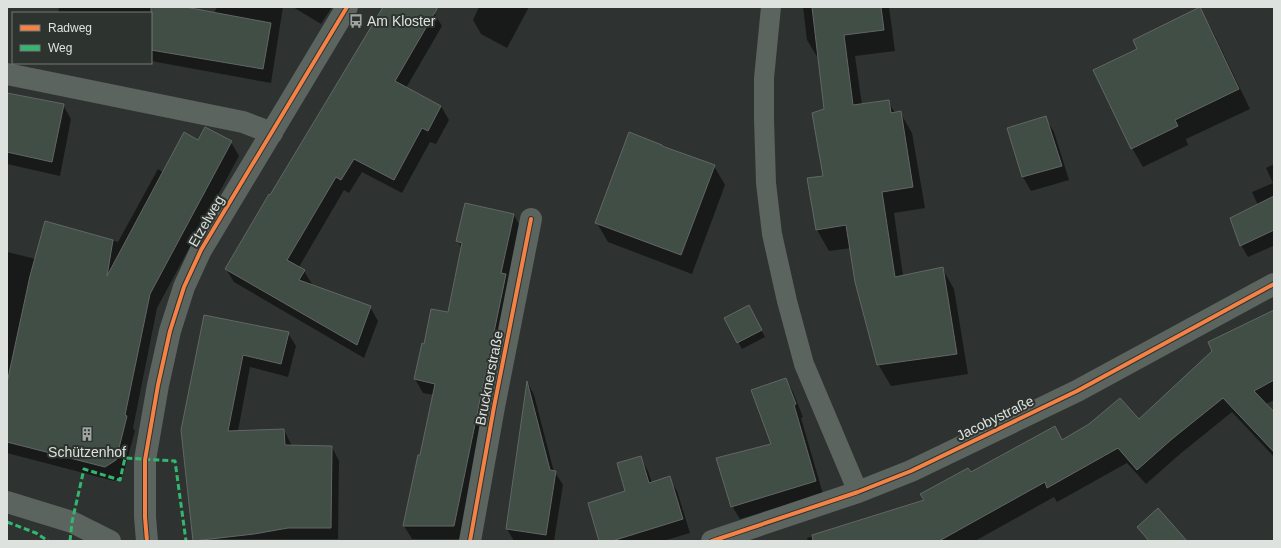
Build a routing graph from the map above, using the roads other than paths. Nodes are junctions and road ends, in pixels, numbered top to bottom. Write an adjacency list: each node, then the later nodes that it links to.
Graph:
1 (347, 7): 4 (street, Etzelweg)
2 (771, 7): 7 (lane)
3 (7, 74): 4 (street)
4 (272, 133): 10 (street, Etzelweg)
5 (532, 219): 11 (street, Brucknerstraße)
6 (1274, 284): 7 (street, Jacobystraße)
7 (858, 492): 12 (street, Jacobystraße)
8 (7, 502): 9 (street)
9 (110, 541)
10 (147, 541)
11 (470, 541)
12 (712, 541)

